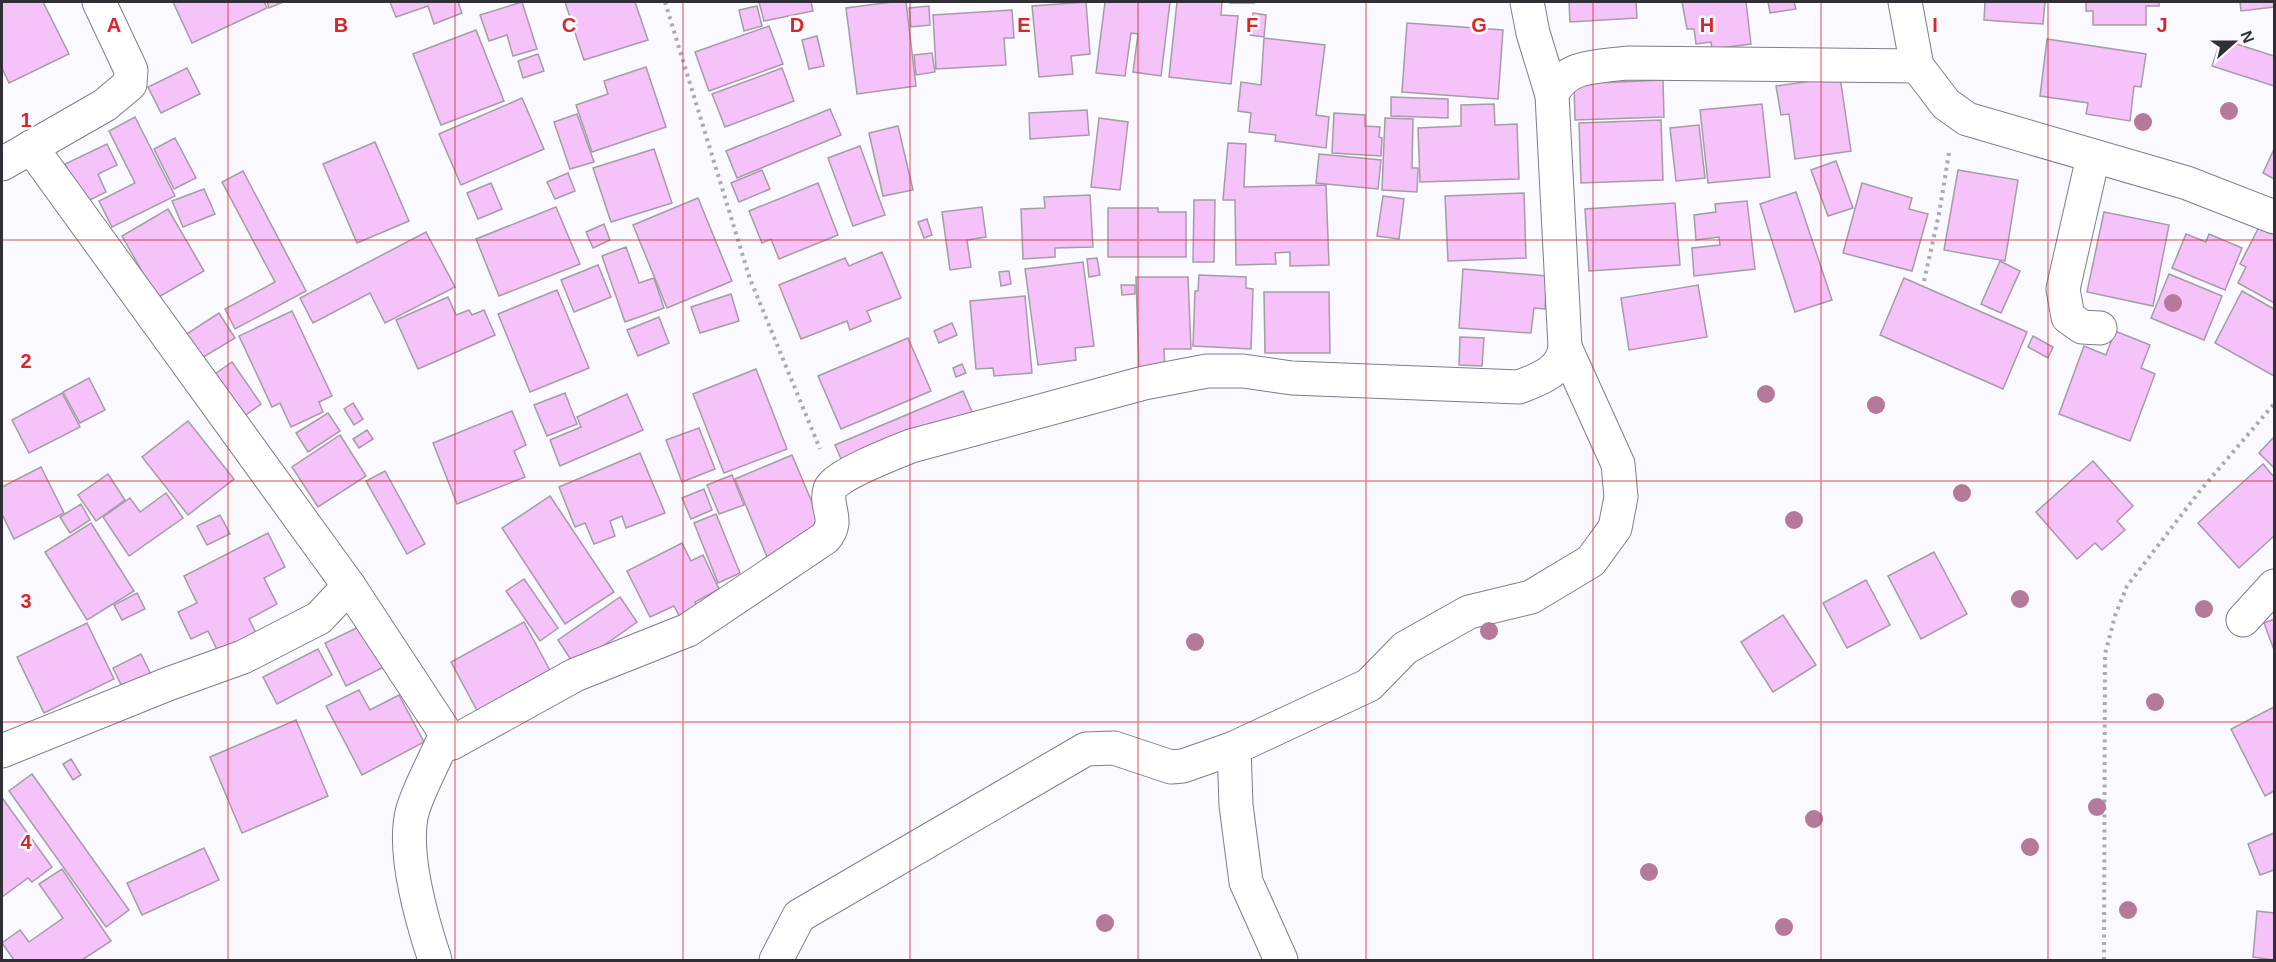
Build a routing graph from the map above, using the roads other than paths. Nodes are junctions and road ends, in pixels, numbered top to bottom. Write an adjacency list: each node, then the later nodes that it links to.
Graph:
1 (99, 2): 6 (street)
2 (1527, 2): 5 (street)
3 (1905, 2): 4 (street)
4 (1917, 66): 5 (street); 7 (street)
5 (1552, 95): 11 (street)
6 (31, 147): 8 (street); 12 (street)
7 (2093, 157): 9 (street); 10 (street)
8 (2, 164)
9 (2274, 217)
10 (2100, 328)
11 (1565, 347): 15 (street); 16 (street)
12 (349, 586): 15 (street); 17 (street)
13 (2274, 586): 14 (street)
14 (2243, 620)
15 (452, 743): 18 (street)
16 (1234, 748): 19 (street); 20 (street)
17 (2, 751)
18 (435, 960)
19 (776, 960)
20 (1281, 960)

